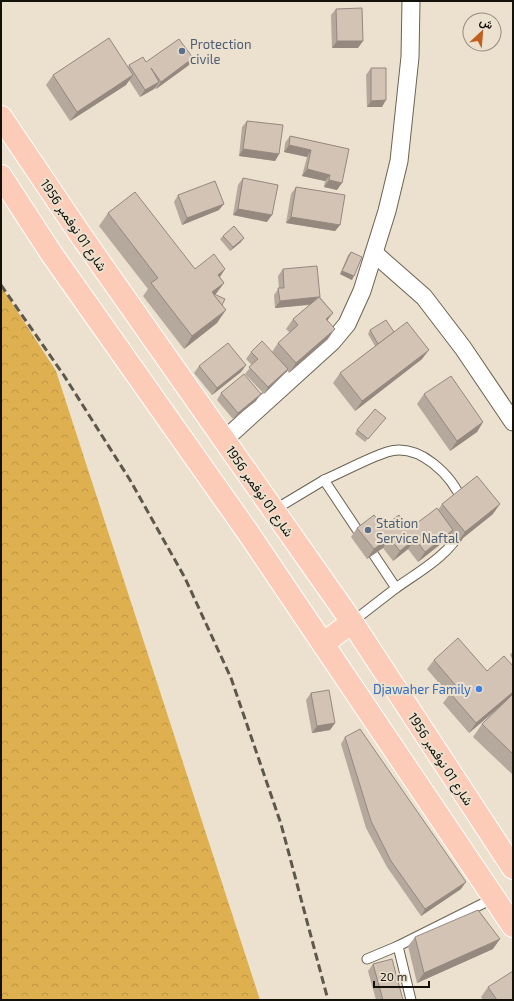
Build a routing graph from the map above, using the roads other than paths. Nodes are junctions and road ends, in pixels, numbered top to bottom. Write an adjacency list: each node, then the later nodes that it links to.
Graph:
1 (412, 1): 4 (street)
2 (1, 117): 6 (main road, شارع 01 نوفمبر 1956)
3 (1, 176): 11 (main road)
4 (374, 253): 5 (street); 6 (street)
5 (513, 422)
6 (224, 440): 9 (main road, شارع 01 نوفمبر 1956)
7 (324, 480): 8 (lane); 9 (lane); 12 (lane)
8 (465, 509)
9 (274, 510): 11 (main road); 13 (main road, شارع 01 نوفمبر 1956)
10 (464, 524): 12 (lane)
11 (247, 531): 14 (main road)
12 (396, 588): 13 (lane)
13 (352, 622): 14 (main road); 15 (main road, شارع 01 نوفمبر 1956)
14 (323, 644): 16 (main road)
15 (513, 868)
16 (494, 898): 17 (main road); 18 (lane)
17 (513, 926)
18 (398, 946): 19 (lane); 20 (lane)
19 (367, 959)
20 (411, 1000)

